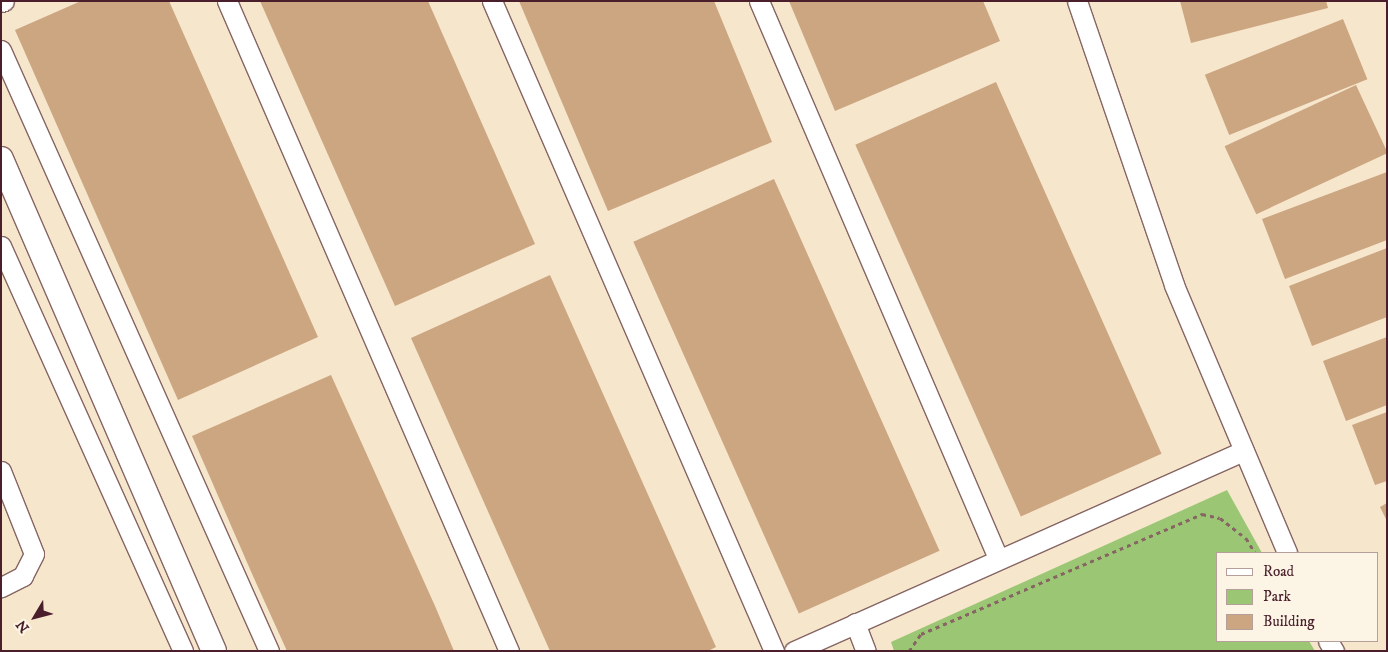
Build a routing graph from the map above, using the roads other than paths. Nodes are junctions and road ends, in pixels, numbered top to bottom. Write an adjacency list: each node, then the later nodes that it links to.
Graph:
1 (227, 1): 17 (street)
2 (492, 1): 18 (street)
3 (758, 1): 11 (street)
4 (1076, 1): 8 (street)
5 (1, 50): 16 (street)
6 (1, 159): 15 (street)
7 (1, 246): 14 (street)
8 (1242, 451): 10 (street); 11 (street)
9 (1, 471): 12 (street)
10 (1287, 552)
11 (998, 558): 13 (street)
12 (1, 587)
13 (855, 623): 19 (street); 20 (street)
14 (183, 651)
15 (214, 651)
16 (269, 651)
17 (509, 651)
18 (774, 651)
19 (794, 651)
20 (866, 651)

